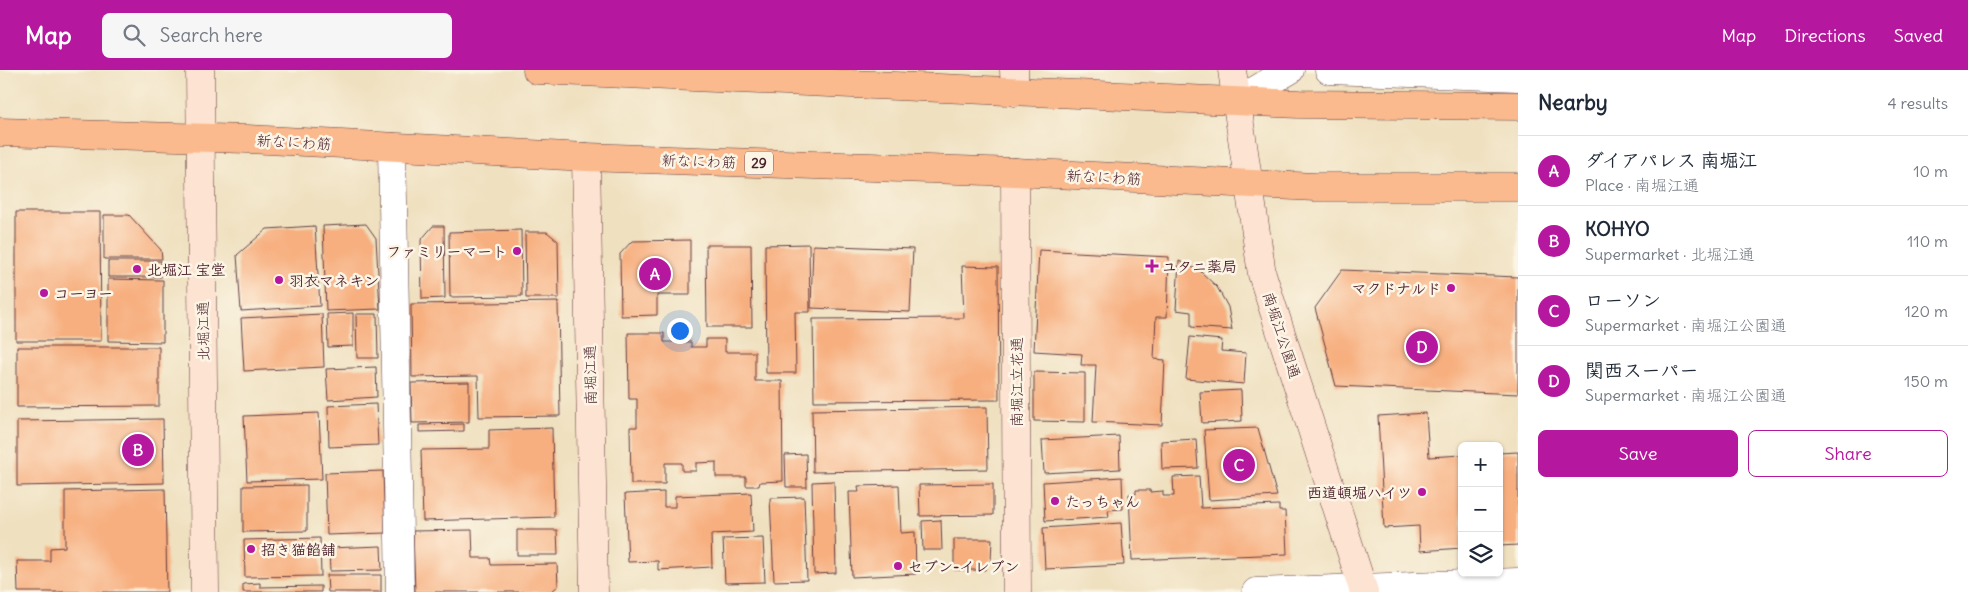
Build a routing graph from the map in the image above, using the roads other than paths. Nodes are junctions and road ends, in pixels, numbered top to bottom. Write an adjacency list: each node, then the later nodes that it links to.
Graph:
1 (200, 70): 12 (street, 北堀江通)
2 (537, 70): 6 (main road)
3 (1232, 70): 9 (street, 南堀江公園通)
4 (1290, 70): 9 (street)
5 (1329, 70): 7 (street)
6 (587, 71): 8 (main road)
7 (1518, 77)
8 (1015, 81): 9 (main road)
9 (1237, 101): 10 (main road); 16 (street, 南堀江公園通)
10 (1518, 106)
11 (0, 132): 12 (main road, 新なにわ筋 / 29)
12 (201, 138): 13 (main road, 新なにわ筋 / 29); 20 (street, 北堀江通)
13 (392, 148): 14 (main road, 新なにわ筋 / 29); 21 (street)
14 (586, 158): 15 (main road, 新なにわ筋 / 29); 22 (street, 南堀江通)
15 (1014, 172): 16 (main road, 新なにわ筋 / 29); 23 (street, 南堀江立花通)
16 (1249, 184): 17 (main road, 新なにわ筋 / 29); 19 (street, 南堀江公園通)
17 (1518, 187)
18 (1518, 582): 19 (street)
19 (1363, 590): 24 (street)
20 (205, 592)
21 (400, 592)
22 (594, 592)
23 (1017, 592)
24 (1256, 592)

